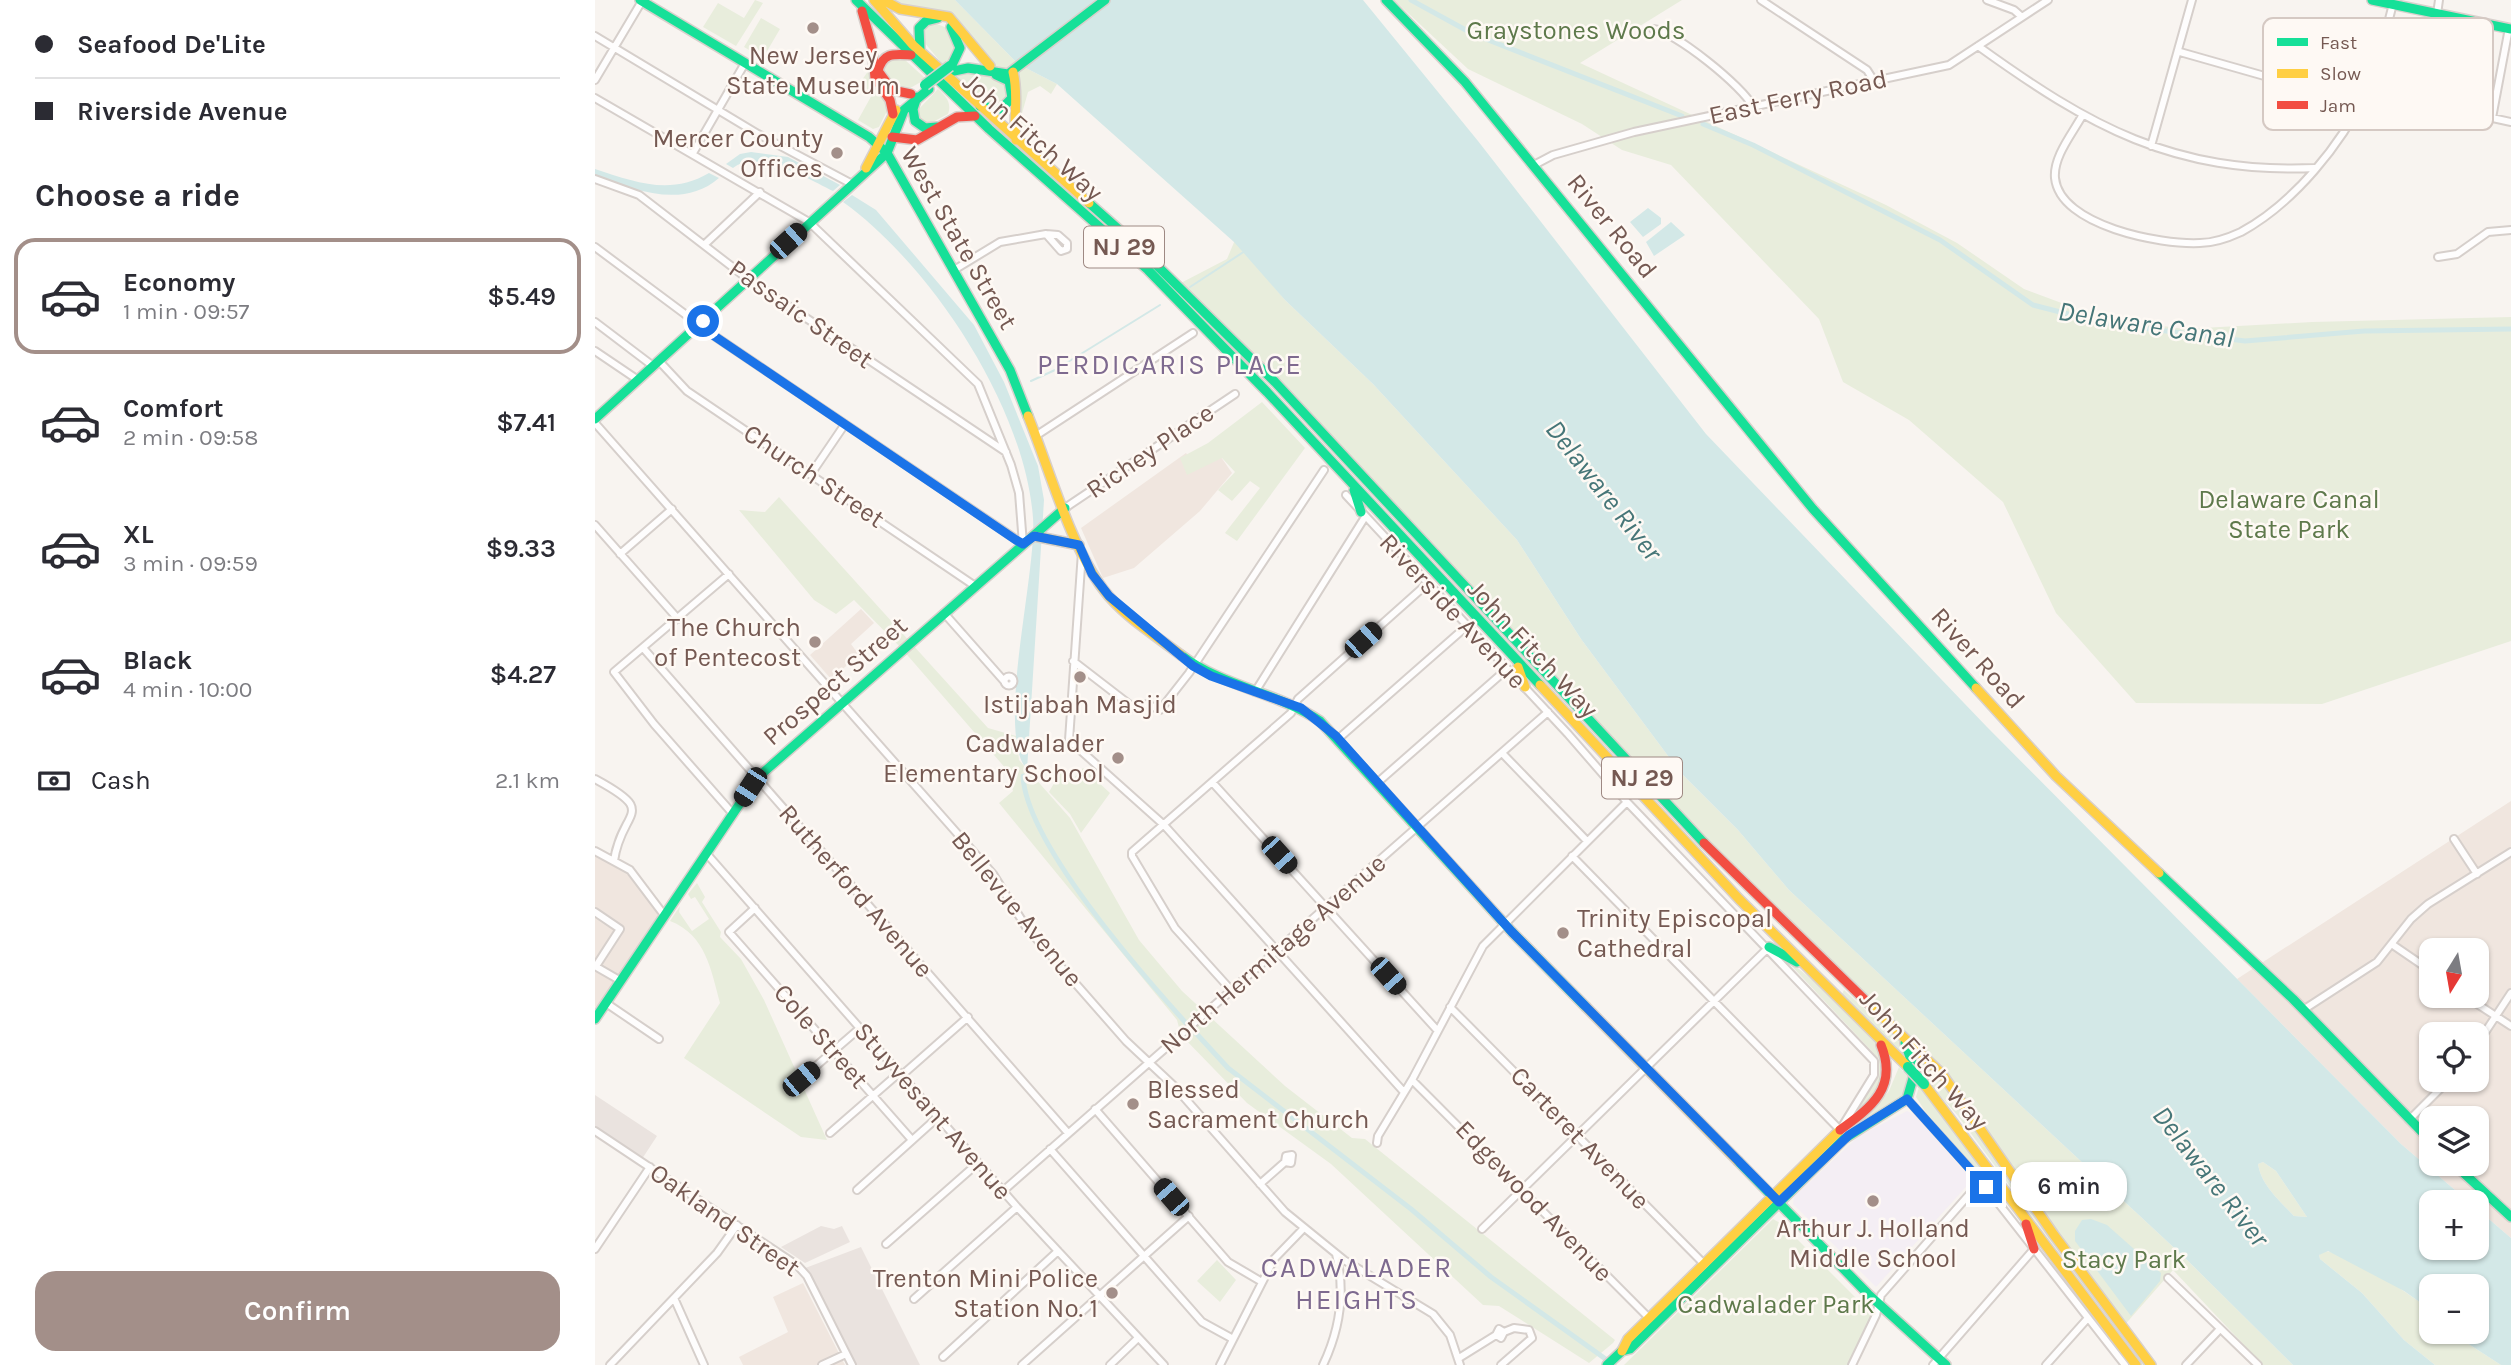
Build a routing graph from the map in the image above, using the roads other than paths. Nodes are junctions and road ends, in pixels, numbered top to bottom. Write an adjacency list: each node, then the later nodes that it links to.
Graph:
1 (874, 0): 24 (main road, John Fitch Way / NJ 29)
2 (883, 0): 27 (main road)
3 (1105, 0): 28 (main road)
4 (1386, 0): 52 (main road, River Road)
5 (1761, 0): 31 (street)
6 (1987, 0): 15 (street)
7 (2048, 0): 15 (street, East Ferry Road)
8 (2192, 0): 23 (street)
9 (2372, 0): 13 (main road)
10 (2439, 0): 14 (street)
11 (641, 1): 22 (street); 25 (main road, West State Street)
12 (858, 3): 24 (main road, John Fitch Way / NJ 29); 39 (main road)
13 (2393, 4): 14 (main road); 16 (street)
14 (2437, 13): 17 (main road)
15 (2022, 17): 21 (street, East Ferry Road)
16 (2389, 18)
17 (2460, 18)
18 (1653, 29): 35 (street)
19 (2510, 29): 38 (street)
20 (595, 36): 22 (street)
21 (1978, 46): 31 (street, East Ferry Road); 40 (street)
22 (615, 47): 30 (street); 36 (street)
23 (2180, 52): 29 (street); 49 (street)
24 (916, 53): 26 (main road); 32 (main road, John Fitch Way / NJ 29); 33 (main road); 37 (main road, John Fitch Way / NJ 29)
25 (745, 63): 36 (street); 48 (main road, West State Street)
26 (952, 67): 27 (main road); 33 (main road, bridge)
27 (993, 70): 28 (main road); 37 (main road)
28 (1013, 72): 47 (main road)
29 (2263, 76)
30 (595, 80)
31 (1874, 81): 35 (street, East Ferry Road)
32 (950, 92): 37 (main road, John Fitch Way / NJ 29); 42 (main road)
33 (914, 96): 39 (main road); 44 (main road); 46 (main road)
34 (595, 98): 50 (street)
35 (1753, 107): 52 (street, East Ferry Road)
36 (718, 110): 50 (street); 55 (street)
37 (976, 110): 42 (main road); 47 (main road, John Fitch Way / NJ 29); 78 (main road, John Fitch Way / NJ 29)
38 (2493, 113)
39 (893, 114): 48 (main road)
40 (2082, 116): 49 (street); 53 (street)
41 (2493, 118): 43 (street)
42 (948, 121): 44 (main road)
43 (2511, 122)
44 (937, 127): 46 (main road)
45 (2344, 130): 53 (street)
46 (892, 137): 51 (main road)
47 (1016, 140): 137 (main road, John Fitch Way / NJ 29)
48 (878, 144): 51 (main road, West State Street); 55 (main road)
49 (2151, 146): 53 (street)
50 (693, 153): 56 (street)
51 (887, 153): 55 (main road); 63 (main road, West State Street)
52 (1534, 165): 142 (main road, River Road)
53 (2315, 168)
54 (595, 179): 60 (street, Passaic Street)
55 (849, 187): 57 (main road)
56 (759, 191): 57 (street); 60 (street)
57 (809, 222): 64 (main road); 75 (street)
58 (2511, 230): 62 (street)
59 (1046, 234): 63 (street)
60 (703, 245): 64 (street, Passaic Street)
61 (596, 250): 66 (street)
62 (2438, 257)
63 (954, 270): 74 (main road, West State Street)
64 (748, 279): 66 (main road); 75 (street, Passaic Street)
65 (595, 322): 69 (street, Church Street)
66 (698, 325): 69 (main road); 73 (street)
67 (1193, 333): 74 (street)
68 (595, 351): 70 (street)
69 (654, 365): 70 (main road); 77 (street, Church Street)
70 (639, 379): 72 (main road)
71 (1235, 394): 80 (street, Richey Place)
72 (595, 421): 81 (street, Bellevue Avenue)
73 (845, 424): 77 (street); 84 (street)
74 (1037, 435): 80 (main road, West State Street)
75 (1007, 452): 84 (street)
76 (1324, 470): 97 (street)
77 (811, 474): 90 (street, Church Street)
78 (1352, 485): 82 (main road); 95 (main road, John Fitch Way / NJ 29)
79 (1346, 495): 82 (street, Riverside Avenue)
80 (1065, 508): 84 (main road, Prospect Street); 85 (main road, West State Street)
81 (672, 509): 86 (street); 88 (street, Bellevue Avenue)
82 (1363, 514): 89 (street, Riverside Avenue); 101 (street)
83 (595, 525): 86 (street)
84 (1033, 539): 85 (main road); 90 (main road, Prospect Street)
85 (1081, 549): 87 (main road, West State Street)
86 (620, 554): 92 (street)
87 (1085, 571): 96 (street); 97 (main road, West State Street)
88 (729, 574): 92 (street); 102 (street, Bellevue Avenue)
89 (1428, 583): 93 (street, Riverside Avenue); 103 (street)
90 (975, 586): 91 (main road, Prospect Street)
91 (944, 613): 99 (street); 102 (main road, Prospect Street)
92 (678, 619): 94 (street)
93 (1468, 625): 98 (street, Riverside Avenue); 105 (street)
94 (644, 649): 107 (street, Rutherford Avenue); 112 (street)
95 (1513, 659): 100 (main road); 133 (main road, John Fitch Way / NJ 29)
96 (1073, 661): 97 (street); 113 (street)
97 (1193, 666): 101 (main road, West State Street)
98 (1507, 669): 100 (street, Riverside Avenue); 110 (street)
99 (1005, 681)
100 (1525, 687): 104 (street, Riverside Avenue)
101 (1255, 692): 103 (main road, West State Street)
102 (842, 702): 107 (main road, Prospect Street); 153 (street, Bellevue Avenue)
103 (1295, 705): 105 (main road, West State Street); 109 (street)
104 (1548, 712): 106 (street, North Hermitage Avenue); 111 (street, Riverside Avenue)
105 (1338, 739): 110 (main road, West State Street)
106 (1502, 753): 114 (street, North Hermitage Avenue); 116 (street)
107 (757, 778): 112 (main road, Prospect Street); 145 (street, Rutherford Avenue)
108 (595, 779): 121 (street)
109 (1212, 782): 113 (street); 124 (street)
110 (1377, 783): 114 (main road, West State Street)
111 (1627, 802): 116 (street); 129 (street, Riverside Avenue)
112 (733, 814): 119 (main road, Prospect Street)
113 (1164, 825): 130 (street); 135 (street)
114 (1416, 829): 124 (street, North Hermitage Avenue); 127 (main road, West State Street)
115 (2454, 839): 122 (street)
116 (1587, 841): 120 (street)
117 (595, 851): 121 (street)
118 (2511, 852): 122 (street)
119 (706, 853): 123 (street, Stuyvesant Avenue); 126 (main road, Prospect Street)
120 (1572, 856): 127 (street); 138 (street)
121 (614, 861): 126 (street)
122 (2477, 874): 128 (street)
123 (755, 908): 148 (street, Stuyvesant Avenue); 152 (street, Cole Street)
124 (1325, 908): 130 (street, North Hermitage Avenue); 149 (street)
125 (595, 912): 132 (street)
126 (664, 915): 134 (main road, Prospect Street)
127 (1504, 923): 140 (street); 154 (main road, West State Street)
128 (2393, 945): 131 (street); 142 (street)
129 (1769, 947): 133 (main road); 138 (street); 165 (street, Riverside Avenue)
130 (1276, 950): 135 (street, North Hermitage Avenue); 158 (street)
131 (2419, 963)
132 (595, 966): 134 (street)
133 (1810, 969): 150 (main road, John Fitch Way / NJ 29)
134 (621, 981): 139 (main road, Prospect Street)
135 (1231, 990): 153 (street, North Hermitage Avenue)
136 (2511, 993): 144 (street)
137 (1864, 999): 161 (main road); 229 (main road, John Fitch Way / NJ 29)
138 (1714, 1002): 154 (street); 165 (street)
139 (606, 1003): 143 (main road, Prospect Street); 151 (street)
140 (1450, 1007): 149 (street); 170 (street, Carteret Avenue)
141 (2484, 1008): 144 (street)
142 (2303, 1010): 164 (main road, River Road)
143 (596, 1015)
144 (2496, 1016): 146 (street); 147 (street)
145 (968, 1017): 155 (street); 169 (street, Rutherford Avenue)
146 (2489, 1026)
147 (2511, 1026)
148 (860, 1028): 152 (street); 155 (street, Stuyvesant Avenue)
149 (1437, 1030): 157 (street)
150 (1875, 1034): 165 (main road); 182 (main road, John Fitch Way / NJ 29, bridge)
151 (659, 1039)
152 (834, 1051): 156 (street); 160 (street, Cole Street)
153 (1148, 1064): 162 (street, North Hermitage Avenue); 180 (street, Bellevue Avenue)
154 (1646, 1068): 170 (street); 185 (main road, West State Street)
155 (900, 1074): 160 (street); 163 (street, Stuyvesant Avenue)
156 (801, 1079)
157 (1412, 1080): 158 (street); 181 (street, Edgewood Avenue)
158 (1403, 1091): 173 (street)
159 (2437, 1092): 164 (street)
160 (873, 1096): 168 (street); 171 (street, Cole Street)
161 (1907, 1099): 179 (street); 185 (main road)
162 (1095, 1109): 169 (street, North Hermitage Avenue); 187 (street)
163 (938, 1117): 171 (street); 176 (street, Stuyvesant Avenue)
164 (2409, 1120): 166 (main road, River Road)
165 (1840, 1130): 185 (main road)
166 (2419, 1130)
167 (598, 1132): 172 (street); 177 (street, Oakland Street)
168 (830, 1133)
169 (1068, 1133): 174 (street, North Hermitage Avenue)
170 (1577, 1135): 181 (street); 198 (street, Carteret Avenue)
171 (912, 1140): 183 (street)
172 (595, 1142)
173 (1377, 1143)
174 (1050, 1149): 184 (street, North Hermitage Avenue); 197 (street)
175 (1285, 1162): 180 (street)
176 (978, 1163): 184 (street, Stuyvesant Avenue); 192 (street)
177 (650, 1167): 189 (street, Oakland Street); 193 (street)
178 (2467, 1176): 188 (main road)
179 (1981, 1181): 194 (street); 204 (street)
180 (1260, 1184): 191 (street, Bellevue Avenue)
181 (1523, 1188): 190 (street); 206 (street, Edgewood Avenue)
182 (2005, 1188): 194 (main road); 228 (main road, John Fitch Way / NJ 29)
183 (857, 1190)
184 (1003, 1191): 186 (street, Stuyvesant Avenue)
185 (1776, 1199): 198 (main road); 204 (main road, West State Street)
186 (1017, 1207): 195 (street, Stuyvesant Avenue); 203 (street)
187 (1189, 1216): 197 (street); 200 (street)
188 (2511, 1217)
189 (737, 1225): 202 (street); 210 (street, Oakland Street)
190 (1482, 1228)
191 (1303, 1229): 196 (street, Bellevue Avenue); 200 (street)
192 (886, 1244)
193 (595, 1249)
194 (2034, 1249): 205 (street); 213 (street)
195 (1058, 1251): 201 (street, Stuyvesant Avenue); 211 (street)
196 (1336, 1254): 212 (street, Bellevue Avenue); 222 (street)
197 (1144, 1255): 201 (street); 209 (street)
198 (1707, 1267): 206 (main road)
199 (2168, 1278): 207 (street)
200 (1262, 1282): 209 (street)
201 (1099, 1296): 208 (street, Stuyvesant Avenue); 218 (street)
202 (674, 1298): 214 (street); 215 (street)
203 (914, 1299)
204 (1878, 1304): 213 (main road, West State Street); 225 (street)
205 (2088, 1318): 226 (street); 227 (street)
206 (1652, 1321): 224 (main road)
207 (2220, 1329): 230 (street); 231 (street)
208 (1138, 1338): 219 (street); 220 (street, Stuyvesant Avenue)
209 (1233, 1339): 221 (street)
210 (846, 1354): 216 (street); 217 (street, Oakland Street)
211 (943, 1357)
212 (1460, 1362): 223 (street)
213 (1940, 1363)
214 (612, 1364)
215 (704, 1365)
216 (822, 1365)
217 (852, 1365)
218 (1023, 1365)
219 (1109, 1365)
220 (1164, 1365)
221 (1220, 1365)
222 (1323, 1365)
223 (1501, 1365)
224 (1607, 1365)
225 (1852, 1365)
226 (2046, 1365)
227 (2125, 1365)
228 (2136, 1365)
229 (2151, 1365)
230 (2186, 1365)
231 (2258, 1365)

